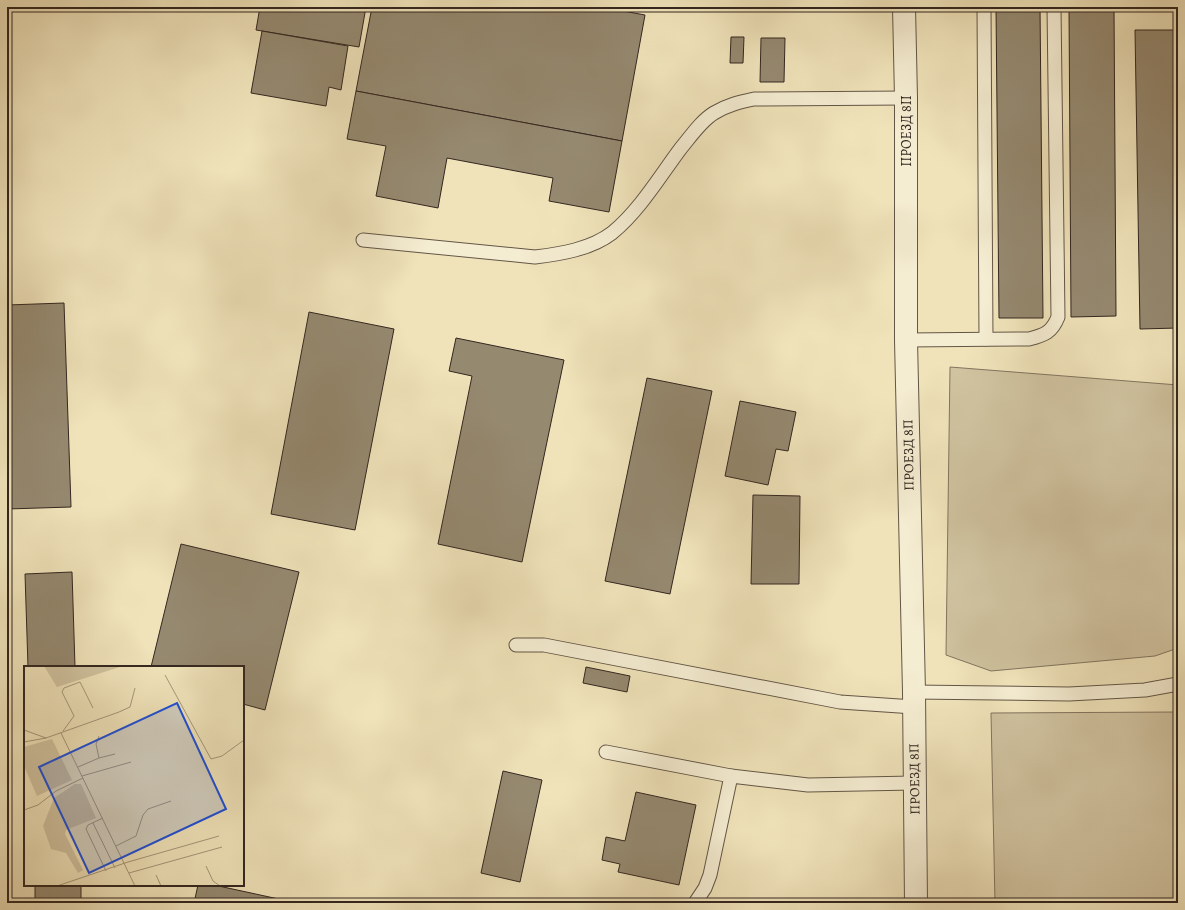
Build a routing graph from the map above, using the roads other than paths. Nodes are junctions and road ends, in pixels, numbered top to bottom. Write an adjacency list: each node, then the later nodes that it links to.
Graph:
1 (904, 7): 4 (street, ПРОЕЗД 8П)
2 (984, 7): 6 (lane)
3 (1054, 7): 6 (lane)
4 (906, 98): 5 (lane); 7 (street, ПРОЕЗД 8П)
5 (363, 240)
6 (986, 339): 7 (lane)
7 (906, 340): 10 (street, ПРОЕЗД 8П)
8 (516, 646): 10 (lane)
9 (1178, 684): 10 (lane)
10 (914, 699): 13 (street, ПРОЕЗД 8П)
11 (606, 752): 12 (lane)
12 (731, 776): 13 (lane); 14 (lane)
13 (914, 783): 15 (street, ПРОЕЗД 8П)
14 (695, 903)
15 (916, 903)

